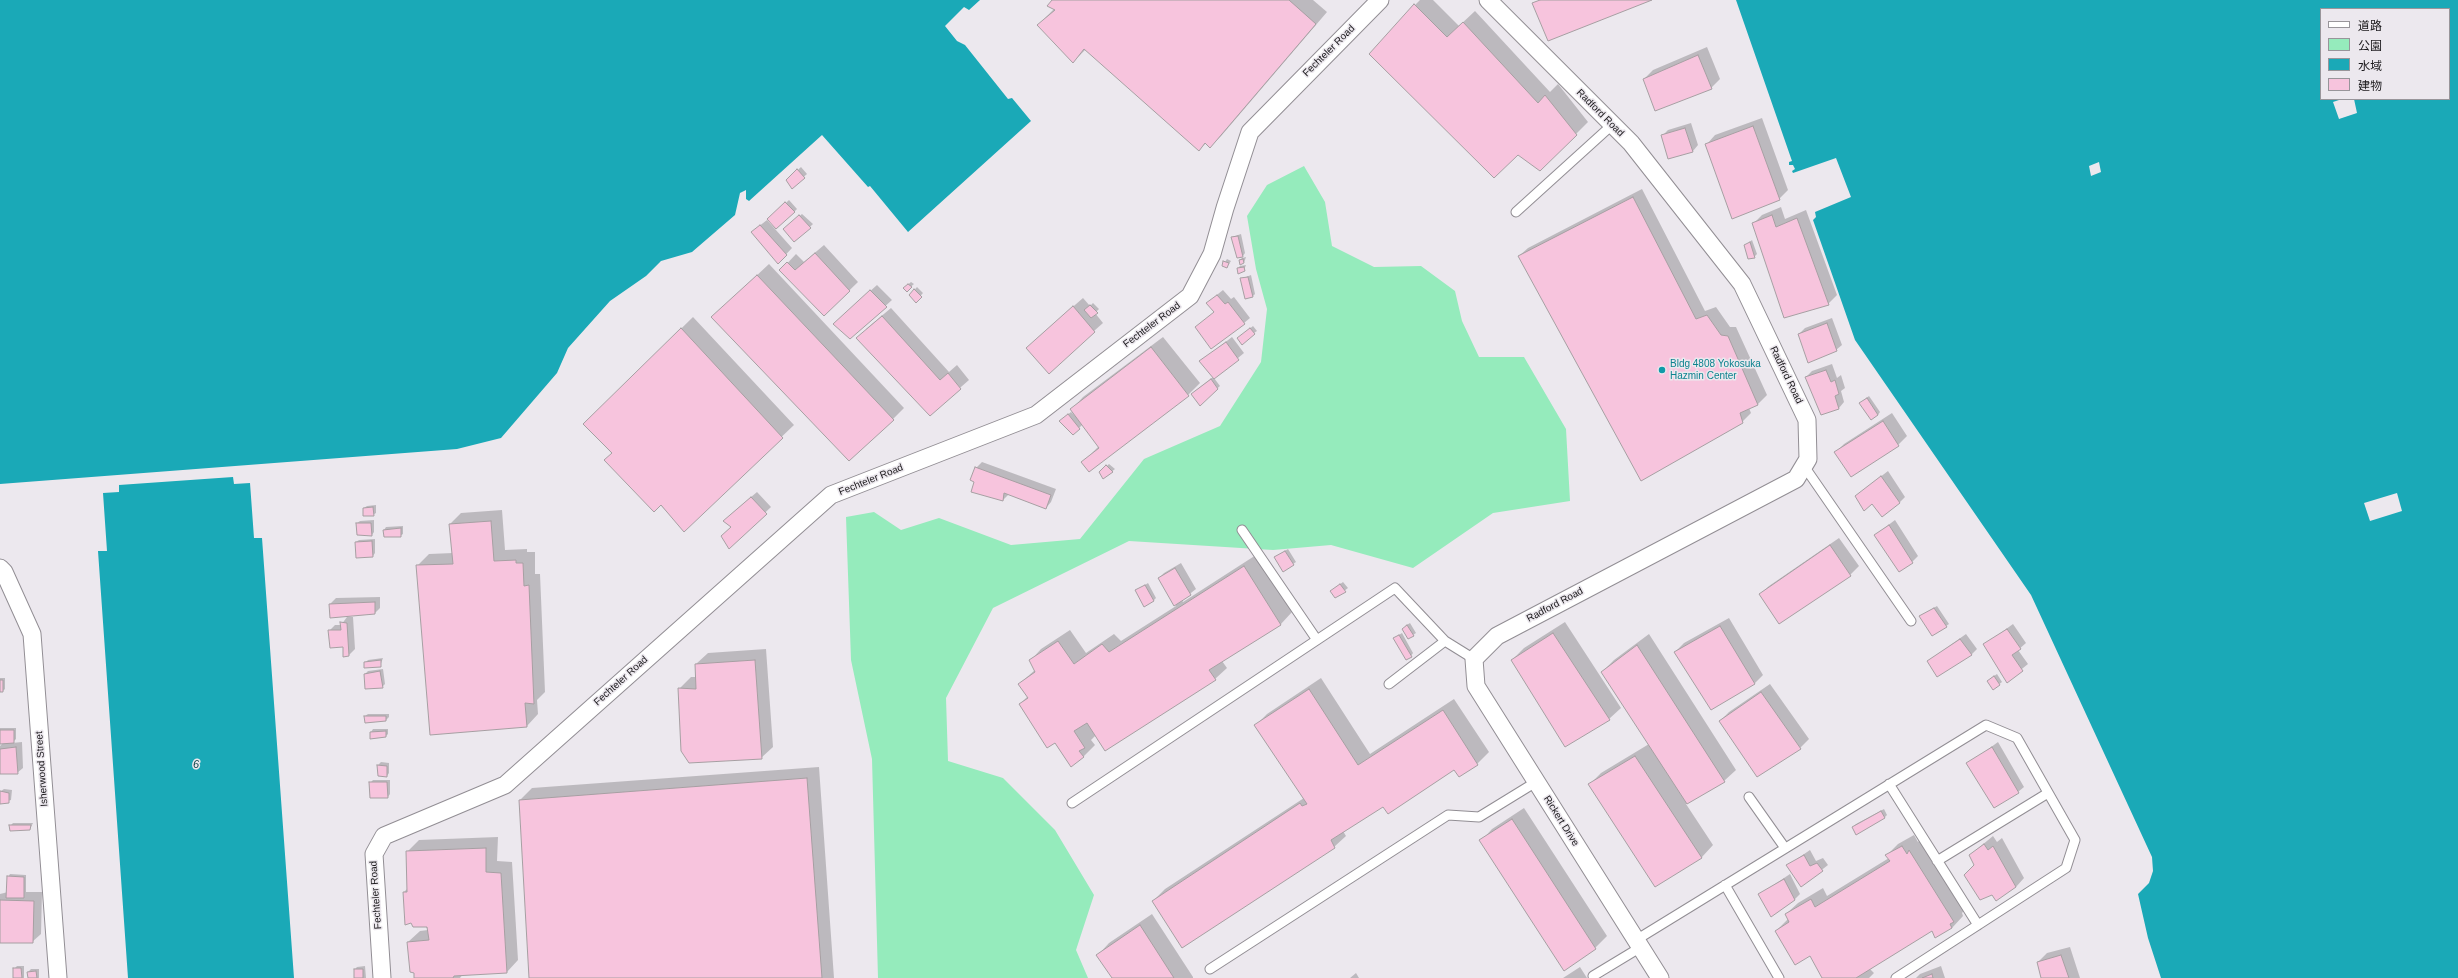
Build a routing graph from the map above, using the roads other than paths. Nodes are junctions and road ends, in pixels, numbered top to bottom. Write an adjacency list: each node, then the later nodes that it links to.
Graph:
1 (1380, 0): 26 (street, Fechteler Road)
2 (1488, 0): 3 (street, Radford Road)
3 (1612, 125): 4 (lane); 5 (street, Radford Road)
4 (1516, 212)
5 (1804, 466): 8 (lane); 11 (street, Radford Road)
6 (1242, 530): 9 (lane)
7 (0, 568): 25 (street, Isherwood Street)
8 (1911, 621)
9 (1317, 640): 10 (lane); 17 (lane)
10 (1445, 641): 11 (lane); 12 (lane)
11 (1474, 659): 13 (street, Rickert Drive)
12 (1389, 684)
13 (1536, 782): 22 (street, Rickert Drive); 23 (lane)
14 (1889, 784): 15 (lane); 18 (lane); 19 (lane)
15 (2048, 793): 19 (lane); 21 (lane)
16 (1749, 797): 18 (lane)
17 (1072, 803)
18 (1785, 848): 20 (lane)
19 (1937, 861): 21 (lane)
20 (1725, 885): 22 (lane); 28 (lane)
21 (1978, 925): 29 (lane)
22 (1638, 943): 24 (lane); 27 (street, Rickert Drive)
23 (1210, 969)
24 (1593, 976)
25 (58, 978)
26 (382, 978)
27 (1660, 978)
28 (1779, 978)
29 (1896, 978)

